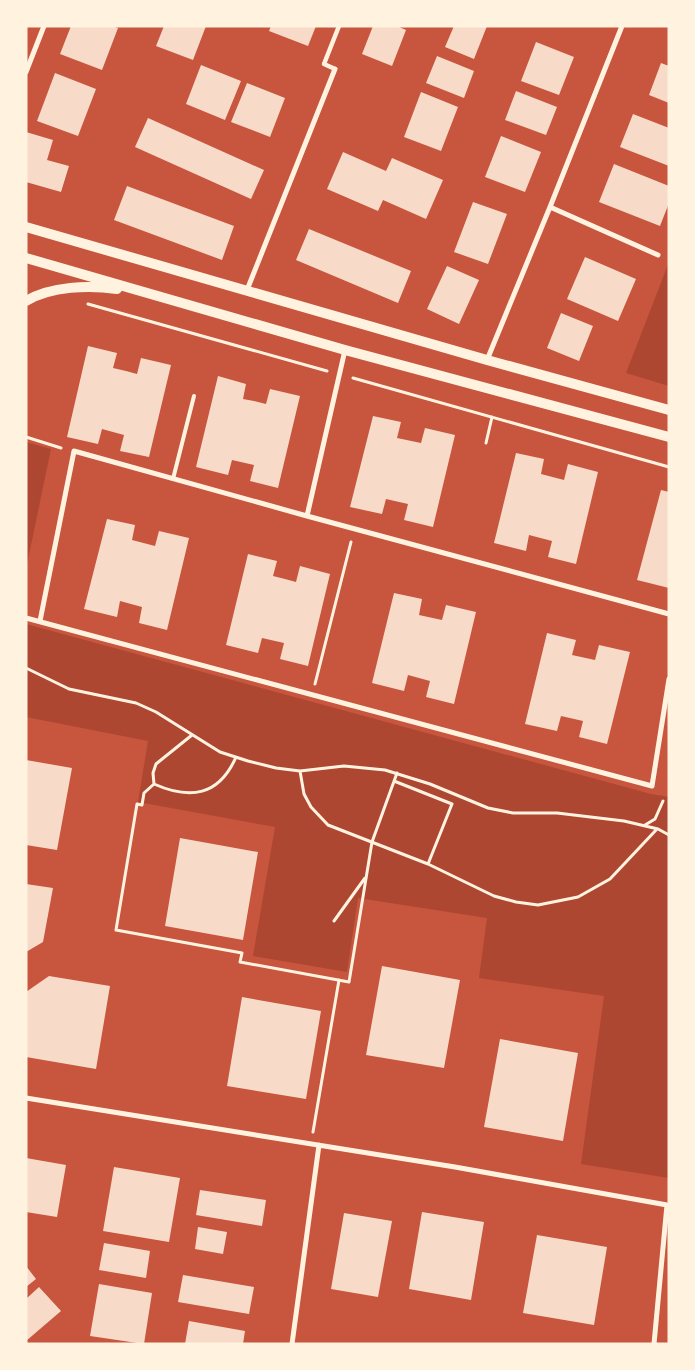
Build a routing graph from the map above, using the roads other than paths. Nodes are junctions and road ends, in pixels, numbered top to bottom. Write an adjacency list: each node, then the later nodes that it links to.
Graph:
1 (44, 26): 5 (street)
2 (339, 26): 4 (street)
3 (622, 26): 6 (street)
4 (335, 69): 10 (street)
5 (26, 72)
6 (550, 207): 8 (street); 14 (street)
7 (26, 228): 10 (main road)
8 (658, 255)
9 (26, 258): 11 (main road)
10 (247, 291): 14 (main road)
11 (148, 294): 12 (main road); 13 (main road)
12 (26, 301)
13 (345, 350): 17 (main road); 21 (street)
14 (487, 360): 16 (main road)
15 (194, 396): 20 (lane)
16 (669, 410)
17 (595, 417): 18 (main road); 19 (main road)
18 (669, 437)
19 (669, 444)
20 (173, 479): 21 (street); 24 (street)
21 (308, 516): 22 (street)
22 (669, 614)
23 (26, 618): 24 (street)
24 (40, 621): 25 (street)
25 (669, 679)
26 (26, 1098): 27 (street)
27 (319, 1145): 28 (street); 29 (street)
28 (292, 1344)
29 (654, 1344)

